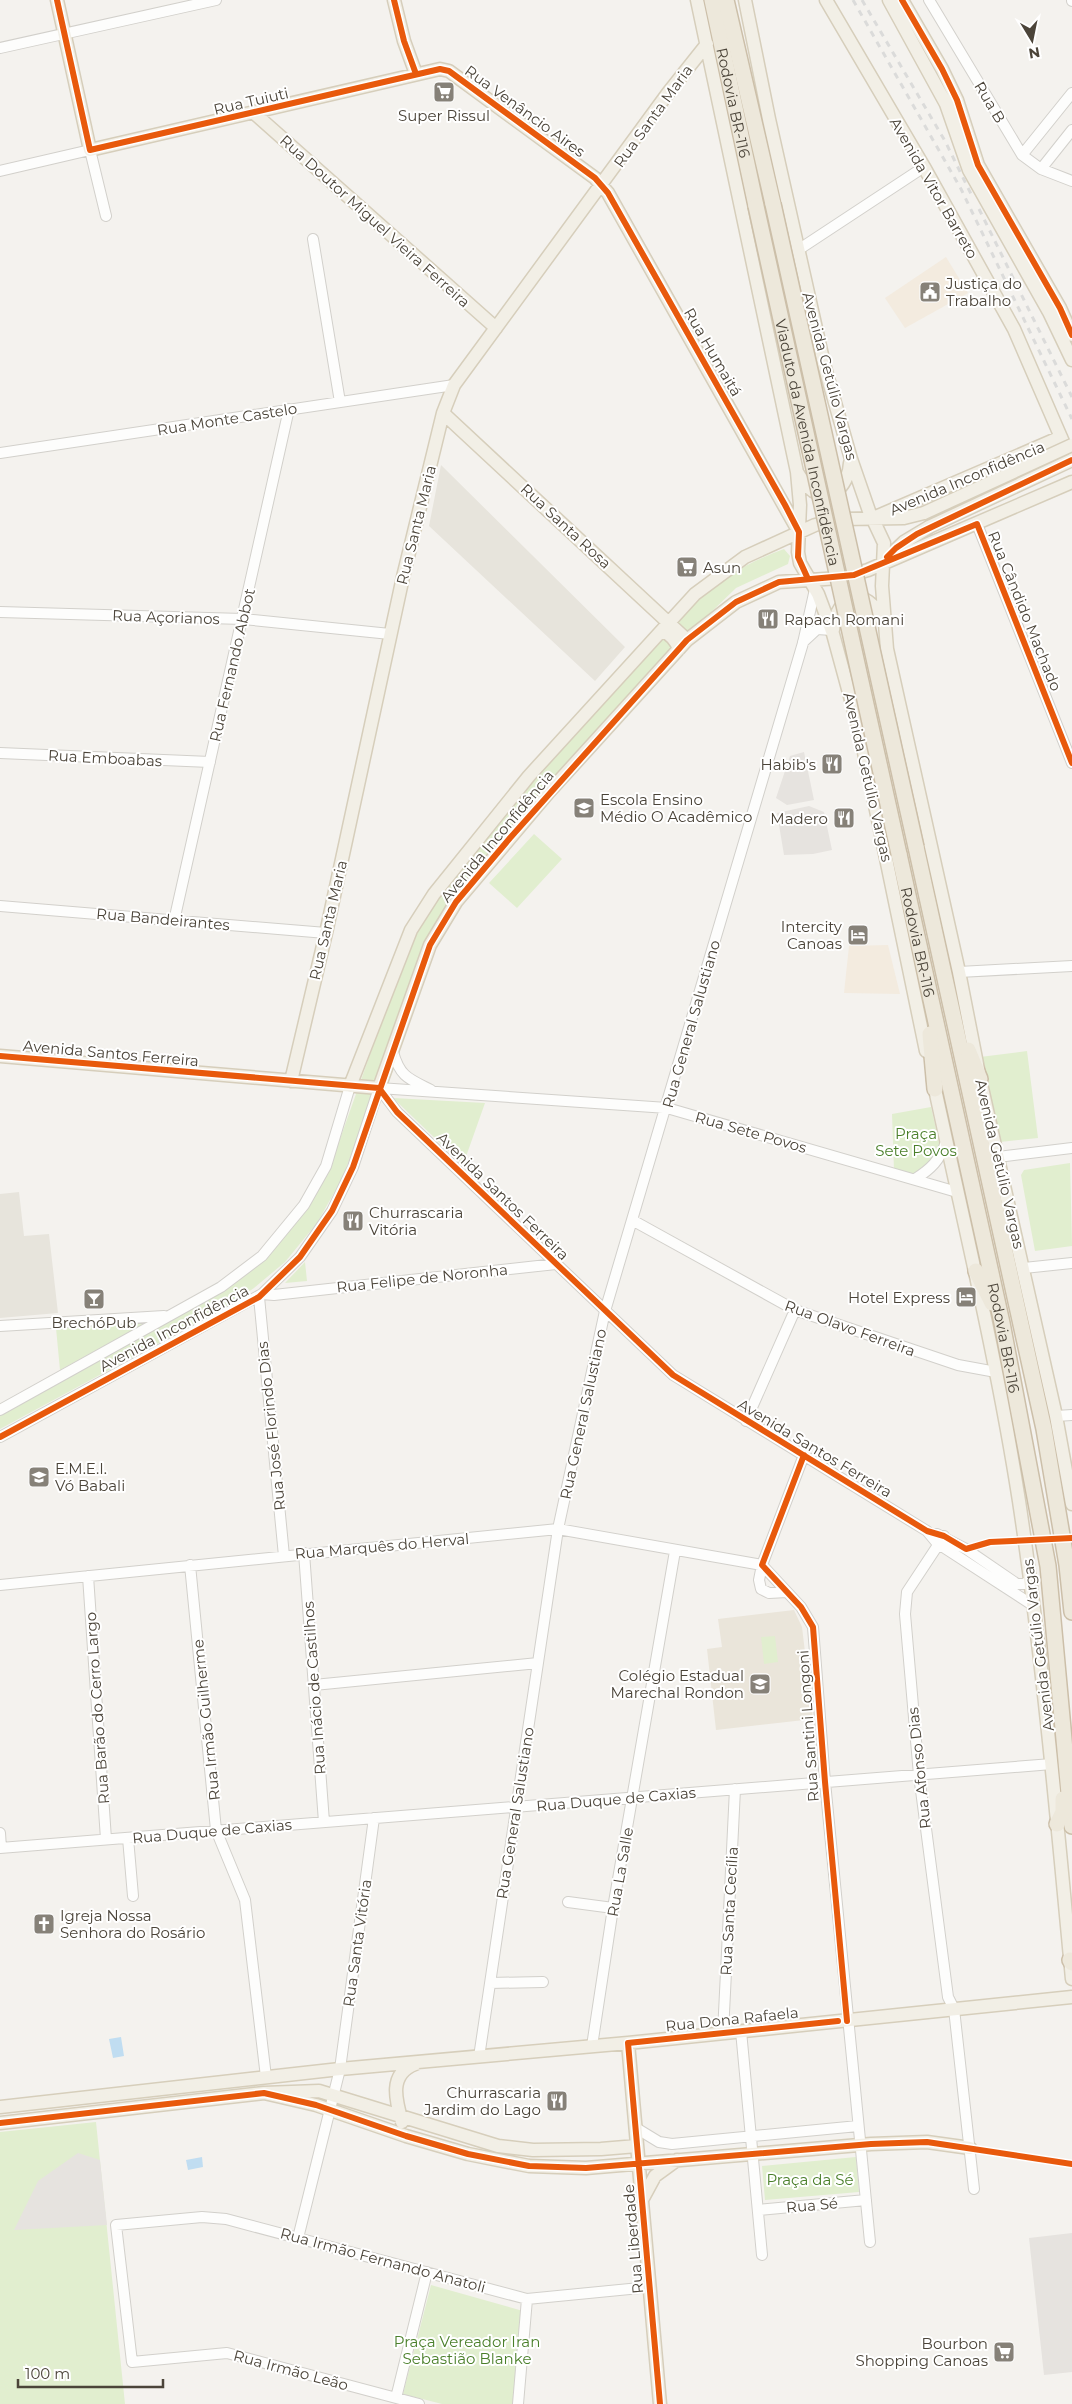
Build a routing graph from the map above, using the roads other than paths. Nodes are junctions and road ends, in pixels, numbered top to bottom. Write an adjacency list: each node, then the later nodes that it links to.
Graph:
1 (57, 0): 12 (main road)
2 (216, 0): 12 (street)
3 (394, 0): 15 (main road)
4 (697, 0): 13 (main road, Avenida Getúlio Vargas)
5 (712, 0): 27 (highway, Rodovia BR-116)
6 (726, 0): 26 (highway, Rodovia BR-116)
7 (745, 0): 30 (main road, Avenida Getúlio Vargas)
8 (826, 0): 21 (main road, Avenida Vitor Barreto)
9 (889, 0): 33 (main road)
10 (902, 0): 32 (main road)
11 (929, 0): 20 (street, Rua B)
12 (64, 34): 14 (street); 19 (main road)
13 (707, 44): 25 (main road, Rua Santa Maria); 43 (main road, Avenida Getúlio Vargas)
14 (0, 48)
15 (416, 74): 17 (main road, Rua Tuiuti); 25 (main road, Rua Venâncio Aires)
16 (1072, 93): 20 (street)
17 (254, 113): 19 (main road, Rua Tuiuti); 31 (main road, Rua Doutor Miguel Vieira Ferreira)
18 (1072, 130): 22 (street)
19 (90, 150): 23 (street, Rua Tuiuti); 28 (street)
20 (1022, 156): 22 (street, Rua B)
21 (924, 167): 30 (street); 38 (main road, Avenida Vitor Barreto)
22 (1041, 169): 24 (street, Rua B)
23 (0, 171)
24 (1072, 181)
25 (602, 185): 31 (main road, Rua Santa Maria); 47 (main road, Rua Humaitá)
26 (773, 204): 61 (highway, Viaduto da Avenida Inconfidência, bridge)
27 (756, 206): 62 (highway, Viaduto da Avenida Inconfidência, bridge)
28 (106, 216)
29 (313, 239): 35 (street)
30 (798, 250): 41 (main road, Avenida Getúlio Vargas)
31 (496, 328): 34 (main road, Rua Santa Maria)
32 (1072, 335)
33 (1072, 360)
34 (454, 385): 35 (street, Rua Monte Castelo); 37 (main road, Rua Santa Maria)
35 (340, 402): 36 (street, Rua Monte Castelo)
36 (289, 409): 40 (street, Rua Monte Castelo); 51 (street, Rua Fernando Abbot)
37 (443, 413): 53 (main road, Rua Santa Rosa); 55 (main road, Rua Santa Maria)
38 (1061, 437): 42 (main road, Avenida Vitor Barreto); 45 (main road, Avenida Inconfidência)
39 (1072, 445): 45 (main road, Avenida Inconfidência, bridge)
40 (0, 453)
41 (850, 459): 43 (main road); 45 (main road, Avenida Getúlio Vargas)
42 (1072, 461): 48 (main road, Avenida Inconfidência, bridge)
43 (797, 472): 47 (main road, Avenida Getúlio Vargas)
44 (1072, 482): 46 (main road, Avenida Inconfidência)
45 (872, 518): 47 (main road, Avenida Inconfidência); 48 (main road, Avenida Getúlio Vargas)
46 (977, 524): 48 (main road, Avenida Inconfidência); 60 (street, Rua Cândido Machado)
47 (799, 532): 49 (main road, Avenida Getúlio Vargas); 53 (main road, Avenida Inconfidência)
48 (884, 562): 49 (main road, Avenida Inconfidência); 52 (main road, Avenida Getúlio Vargas)
49 (812, 584): 54 (main road, Avenida Getúlio Vargas); 56 (street, Rua General Salustiano); 57 (main road, Avenida Inconfidência)
50 (0, 612): 51 (street, Rua Açorianos)
51 (243, 619): 55 (street, Rua Açorianos); 59 (street, Rua Fernando Abbot)
52 (884, 625): 54 (main road); 67 (main road, Avenida Getúlio Vargas)
53 (665, 627): 57 (main road, Rua Santa Rosa); 74 (main road, Avenida Inconfidência)
54 (832, 632): 56 (street); 76 (main road, Avenida Getúlio Vargas)
55 (390, 634): 65 (main road, Rua Santa Maria)
56 (803, 643): 78 (street, Rua General Salustiano)
57 (683, 644): 70 (main road, Avenida Inconfidência)
58 (0, 753): 59 (street, Rua Emboabas)
59 (210, 762): 64 (street, Rua Fernando Abbot)
60 (1072, 763)
61 (916, 847): 69 (highway, Rodovia BR-116)
62 (899, 854): 68 (highway, Rodovia BR-116)
63 (0, 906): 64 (street, Rua Bandeirantes)
64 (174, 921): 65 (street, Rua Bandeirantes)
65 (326, 933): 73 (main road, Rua Santa Maria)
66 (1072, 966): 67 (street)
67 (958, 972): 72 (main road, Avenida Getúlio Vargas)
68 (926, 978): 76 (highway); 95 (highway, Rodovia BR-116)
69 (952, 1012): 72 (highway); 117 (highway, Rodovia BR-116)
70 (393, 1052): 75 (main road, Avenida Inconfidência); 77 (street, Rua Sete Povos)
71 (0, 1056): 73 (main road, Avenida Santos Ferreira)
72 (980, 1079): 81 (main road, Avenida Getúlio Vargas)
73 (291, 1081): 74 (main road, Avenida Santos Ferreira)
74 (350, 1086): 75 (main road, Avenida Santos Ferreira); 94 (street, Avenida Inconfidência)
75 (379, 1088): 77 (street, Rua Sete Povos); 86 (street, Avenida Santos Ferreira); 89 (street, Avenida Inconfidência)
76 (935, 1089): 79 (main road, Avenida Getúlio Vargas)
77 (434, 1092): 78 (street, Rua Sete Povos)
78 (666, 1108): 82 (street, Rua Sete Povos); 84 (street, Rua General Salustiano)
79 (946, 1142): 82 (street); 83 (main road, Avenida Getúlio Vargas)
80 (1072, 1148): 81 (street)
81 (998, 1157): 87 (main road, Avenida Getúlio Vargas)
82 (915, 1178): 83 (street, Rua Sete Povos)
83 (957, 1192): 88 (main road, Avenida Getúlio Vargas)
84 (632, 1220): 92 (street, Rua Olavo Ferreira); 93 (street, Rua General Salustiano)
85 (1072, 1263): 87 (street)
86 (556, 1264): 90 (street, Rua Felipe de Noronha); 93 (street, Avenida Santos Ferreira)
87 (1024, 1268): 100 (main road, Avenida Getúlio Vargas)
88 (976, 1271): 95 (highway); 97 (main road, Avenida Getúlio Vargas)
89 (280, 1278): 90 (street); 91 (street, Avenida Inconfidência)
90 (289, 1293): 91 (street, Rua Felipe de Noronha)
91 (260, 1296): 102 (street, Avenida Inconfidência); 109 (street, Rua José Florindo Dias)
92 (795, 1310): 97 (street, Rua Olavo Ferreira); 101 (street)
93 (606, 1311): 101 (street, Avenida Santos Ferreira); 105 (street, Rua General Salustiano)
94 (168, 1315): 96 (street); 98 (street, Avenida Inconfidência)
95 (1002, 1323): 128 (highway, Rodovia BR-116)
96 (0, 1326)
97 (996, 1372): 113 (main road, Avenida Getúlio Vargas)
98 (0, 1410)
99 (1072, 1415): 100 (street)
100 (1056, 1416): 104 (main road, Avenida Getúlio Vargas)
101 (746, 1421): 103 (street, Avenida Santos Ferreira)
102 (0, 1438)
103 (804, 1455): 106 (street, Avenida Santos Ferreira); 110 (street)
104 (1072, 1504)
105 (558, 1529): 107 (street, Rua Marquês do Herval); 108 (street, Rua Marquês do Herval); 118 (street, Rua General Salustiano)
106 (940, 1539): 113 (street, Avenida Santos Ferreira); 116 (street, Avenida Santos Ferreira); 121 (street, Rua Afonso Dias)
107 (675, 1550): 110 (street, Rua Marquês do Herval); 124 (street, Rua La Salle)
108 (304, 1554): 109 (street, Rua Marquês do Herval); 119 (street, Rua Inácio de Castilhos)
109 (284, 1556): 111 (street, Rua Marquês do Herval)
110 (762, 1565): 115 (street, Rua Santini Longoni); 115 (street)
111 (190, 1566): 112 (street, Rua Marquês do Herval); 129 (street, Rua Irmão Guilherme)
112 (88, 1576): 114 (street, Rua Marquês do Herval); 132 (street, Rua Barão do Cerro Largo)
113 (1030, 1580): 116 (main road, Avenida Getúlio Vargas)
114 (0, 1585)
115 (787, 1592): 122 (street, Rua Santini Longoni)
116 (1034, 1606): 120 (main road, Avenida Getúlio Vargas)
117 (1072, 1612)
118 (538, 1663): 119 (street); 125 (street, Rua General Salustiano)
119 (314, 1685): 127 (street, Rua Inácio de Castilhos)
120 (1052, 1764): 121 (street, Rua Duque de Caxias); 128 (main road, Avenida Getúlio Vargas)
121 (918, 1775): 122 (street, Rua Duque de Caxias); 142 (street, Rua Afonso Dias)
122 (825, 1782): 123 (street, Rua Duque de Caxias); 143 (street, Rua Santini Longoni)
123 (735, 1789): 124 (street, Rua Duque de Caxias); 145 (street, Rua Santa Cecília)
124 (633, 1797): 125 (street, Rua Duque de Caxias); 136 (street, Rua La Salle)
125 (516, 1807): 126 (street, Rua Duque de Caxias); 140 (street, Rua General Salustiano)
126 (374, 1818): 127 (street, Rua Duque de Caxias); 150 (street, Rua Santa Vitória)
127 (324, 1822): 129 (street, Rua Duque de Caxias)
128 (1065, 1825): 137 (main road, Avenida Getúlio Vargas)
129 (216, 1830): 131 (street, Rua Duque de Caxias); 151 (street, Rua Irmão Guilherme)
130 (0, 1834): 133 (street)
131 (128, 1838): 132 (street, Rua Duque de Caxias); 134 (street)
132 (106, 1839): 133 (street, Rua Duque de Caxias)
133 (1, 1848)
134 (133, 1896)
135 (568, 1902): 136 (street)
136 (613, 1908): 147 (street, Rua La Salle)
137 (1071, 1962): 138 (main road, Avenida Getúlio Vargas)
138 (1072, 1979)
139 (543, 1982): 140 (street)
140 (490, 1983): 148 (street, Rua General Salustiano)
141 (1072, 1997): 142 (main road, Rua Dona Rafaela)
142 (954, 2009): 143 (main road, Rua Dona Rafaela); 164 (street, Rua Afonso Dias)
143 (847, 2020): 144 (main road, Rua Dona Rafaela); 158 (street, Rua Santini Longoni)
144 (742, 2030): 145 (main road, Rua Dona Rafaela); 161 (street)
145 (724, 2033): 146 (main road, Rua Dona Rafaela)
146 (628, 2043): 147 (main road, Rua Dona Rafaela); 159 (main road, Rua Liberdade)
147 (592, 2046): 148 (main road, Rua Dona Rafaela)
148 (479, 2057): 149 (main road, Rua Dona Rafaela)
149 (420, 2062): 150 (main road, Rua Dona Rafaela); 156 (main road)
150 (340, 2069): 151 (main road, Rua Dona Rafaela); 153 (street, Rua Santa Vitória)
151 (266, 2078): 154 (main road, Rua Dona Rafaela)
152 (264, 2093): 153 (main road); 155 (main road); 157 (main road)
153 (333, 2094): 155 (street, Rua Santa Vitória); 156 (main road)
154 (0, 2107)
155 (330, 2109): 160 (main road); 172 (street, Rua Santa Vitória)
156 (400, 2116): 160 (main road); 163 (main road)
157 (0, 2123)
158 (858, 2126): 161 (street); 162 (street, Rua Santini Longoni)
159 (636, 2128): 161 (street); 163 (main road, Rua Liberdade)
160 (406, 2136): 167 (main road)
161 (751, 2136): 165 (street)
162 (860, 2145): 164 (main road); 165 (main road); 170 (street, Rua Santini Longoni)
163 (637, 2146): 167 (main road, Rua Liberdade)
164 (970, 2148): 168 (street, Rua Afonso Dias)
165 (753, 2154): 166 (main road); 171 (street)
166 (677, 2160): 167 (main road); 169 (main road)
167 (639, 2163): 169 (main road, Rua Liberdade)
168 (974, 2189)
169 (642, 2200): 176 (main road, Rua Liberdade)
170 (866, 2200): 171 (street, Rua Sé); 173 (street, Rua Santini Longoni)
171 (758, 2210): 174 (street)
172 (298, 2238): 175 (street, Rua Irmão Fernando Anatoli); 178 (street, Rua Irmão Fernando Anatoli)
173 (870, 2242)
174 (762, 2255)
175 (427, 2272): 177 (street, Rua Irmão Fernando Anatoli); 179 (street)
176 (650, 2287): 177 (street, Rua Irmão Fernando Anatoli); 182 (main road, Rua Liberdade)
177 (527, 2299): 181 (street)
178 (132, 2362): 179 (street, Rua Irmão Leão)
179 (396, 2398): 180 (street, Rua Irmão Leão)
180 (419, 2404)
181 (518, 2404)
182 (660, 2404)

